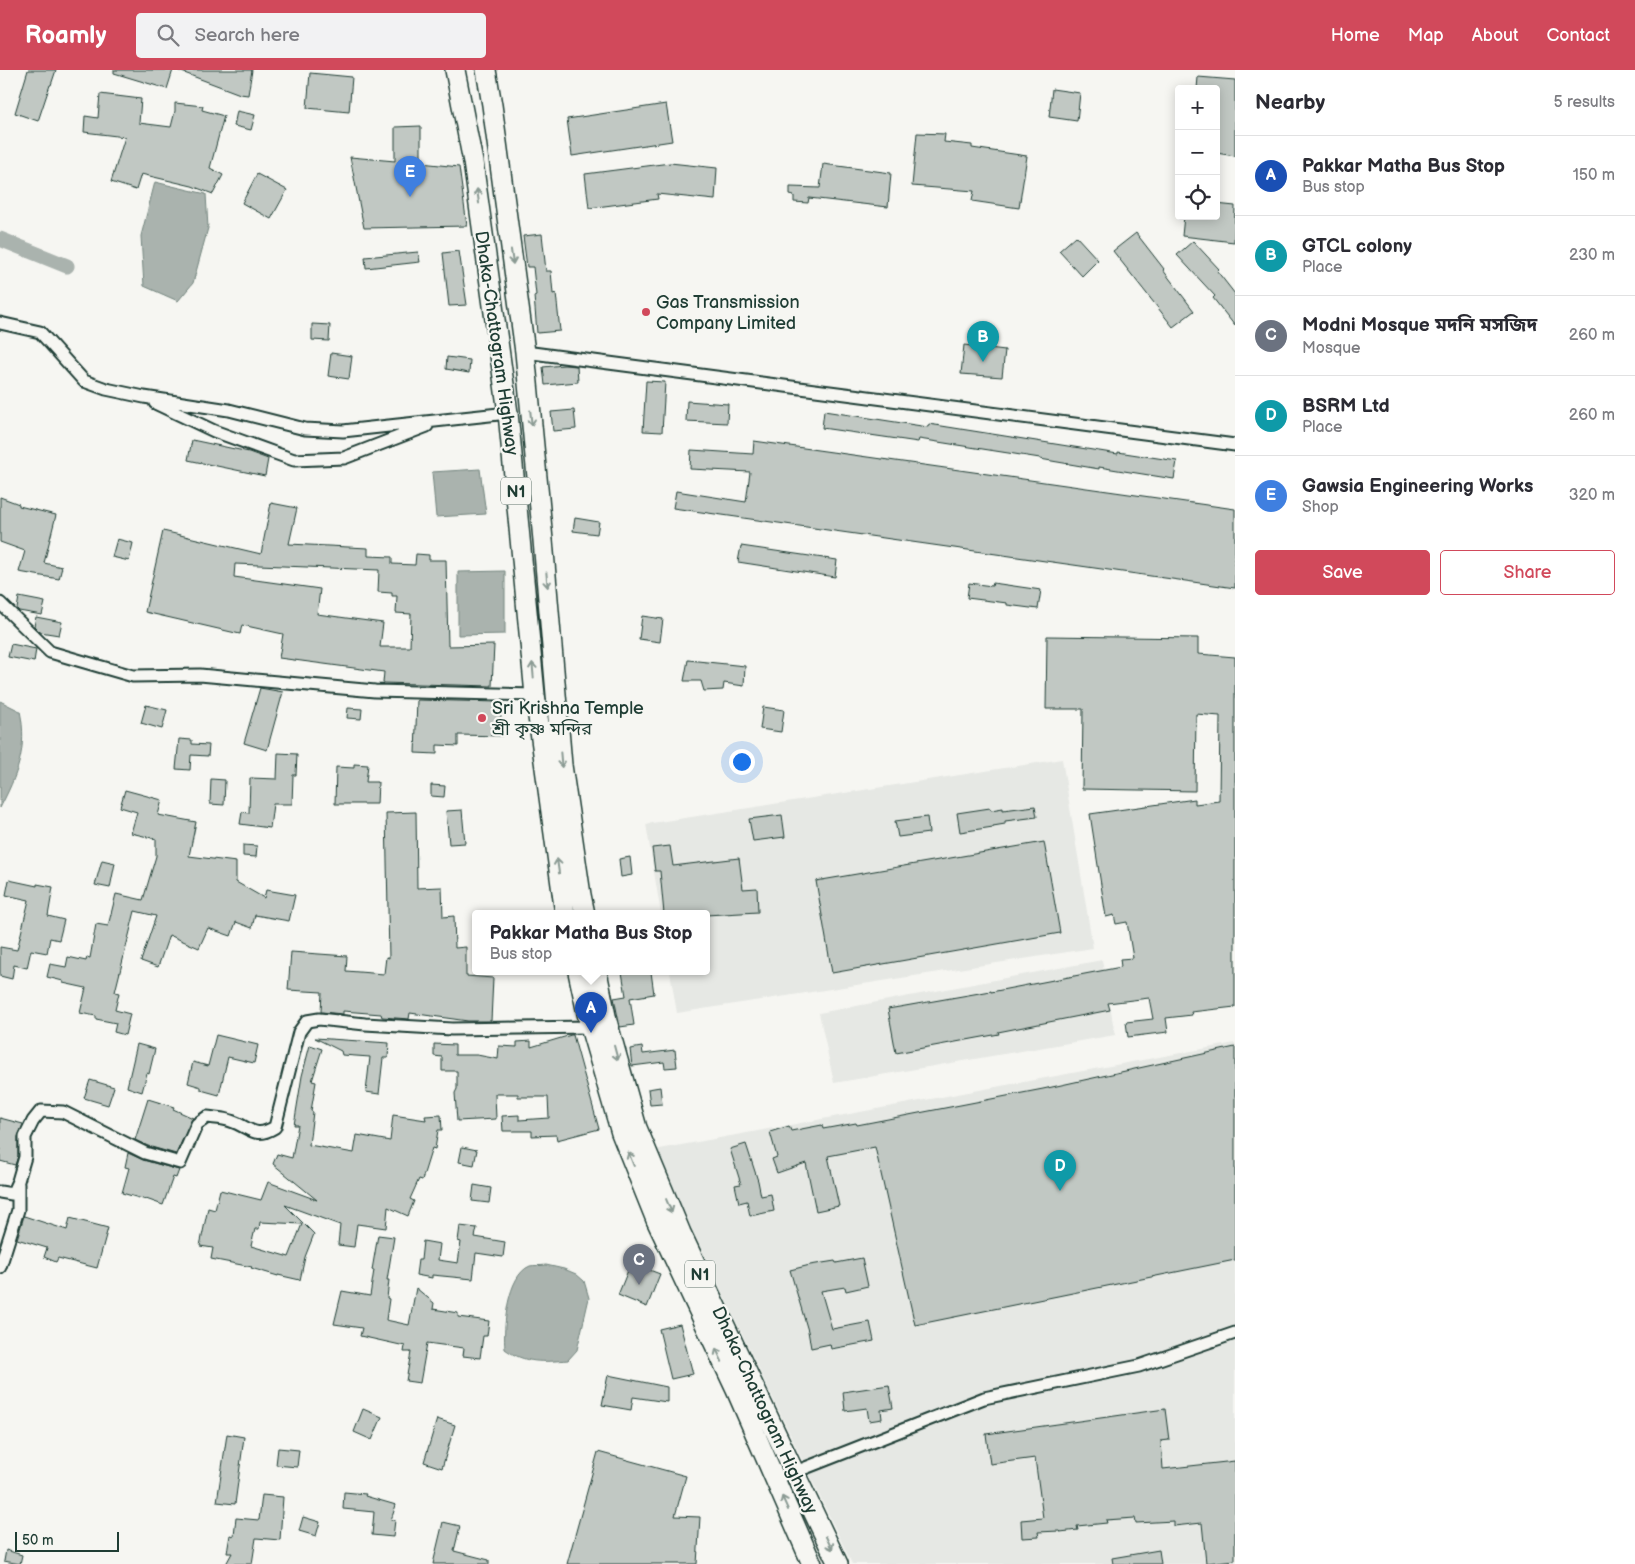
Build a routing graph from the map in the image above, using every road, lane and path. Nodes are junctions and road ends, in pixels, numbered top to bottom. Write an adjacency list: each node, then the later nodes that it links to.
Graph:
1 (455, 70): 6 (highway, Dhaka-Chattogram Highway / N1, one-way to 1)
2 (486, 70): 4 (highway, Dhaka-Chattogram Highway / N1, one-way to 4)
3 (0, 323): 5 (street)
4 (525, 352): 8 (street); 12 (highway, Dhaka-Chattogram Highway / N1, one-way to 12)
5 (144, 397): 7 (street); 7 (street)
6 (508, 413): 7 (street); 10 (highway, Dhaka-Chattogram Highway / N1, one-way to 6)
7 (440, 420)
8 (1235, 445)
9 (0, 603): 10 (street)
10 (535, 695): 11 (highway, Dhaka-Chattogram Highway / N1, one-way to 10)
11 (564, 910)
12 (584, 910)
13 (579, 975): 15 (highway, Dhaka-Chattogram Highway / N1)
14 (598, 975): 20 (highway, Dhaka-Chattogram Highway / N1, one-way to 20)
15 (590, 1027): 16 (street); 21 (highway, Dhaka-Chattogram Highway / N1, one-way to 15)
16 (18, 1181): 17 (street); 18 (street)
17 (0, 1192)
18 (0, 1267)
19 (1235, 1333): 20 (street)
20 (795, 1472): 22 (highway, Dhaka-Chattogram Highway / N1, one-way to 22)
21 (812, 1564)
22 (838, 1564)

